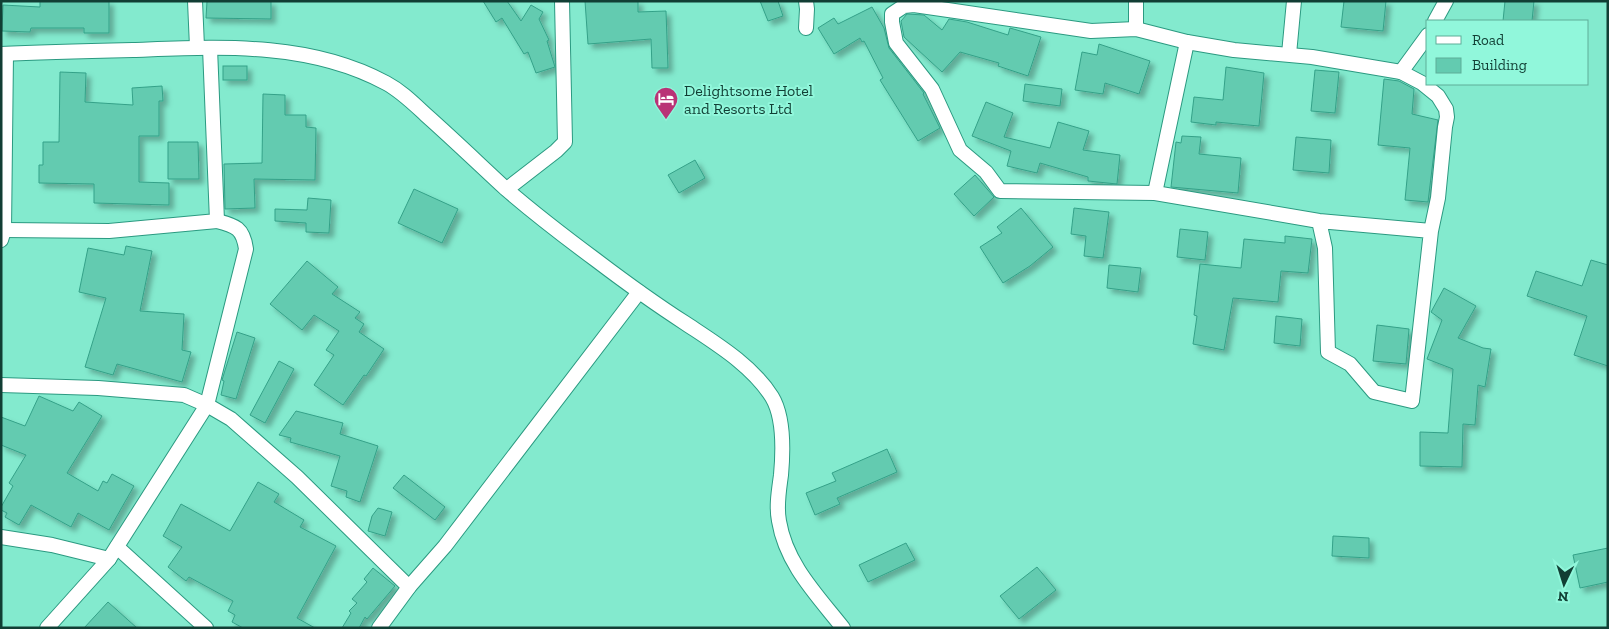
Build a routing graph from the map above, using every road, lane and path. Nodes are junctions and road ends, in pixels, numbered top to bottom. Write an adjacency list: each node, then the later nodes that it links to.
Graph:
1 (194, 1): 12 (street)
2 (562, 1): 16 (street)
3 (806, 1): 8 (street)
4 (1136, 1): 9 (street)
5 (1294, 1): 14 (street)
6 (1446, 1): 7 (street)
7 (1436, 20)
8 (806, 28)
9 (1136, 29): 11 (street); 17 (street)
10 (1426, 38): 15 (street)
11 (1187, 42): 14 (street); 17 (street)
12 (203, 48): 13 (street); 16 (street); 18 (street)
13 (4, 54): 21 (street)
14 (1290, 54): 15 (street)
15 (1401, 72): 20 (street)
16 (506, 189): 22 (street)
17 (1155, 193): 19 (street)
18 (217, 221): 21 (street); 24 (street)
19 (1319, 221): 20 (street); 20 (street)
20 (1431, 231)
21 (3, 235)
22 (639, 292): 28 (street); 32 (street)
23 (1, 385): 24 (street)
24 (207, 405): 26 (street); 28 (street)
25 (1, 537): 27 (street)
26 (117, 547): 27 (street); 30 (street)
27 (109, 559): 29 (street)
28 (409, 587): 31 (street)
29 (47, 628)
30 (206, 628)
31 (379, 628)
32 (843, 628)

